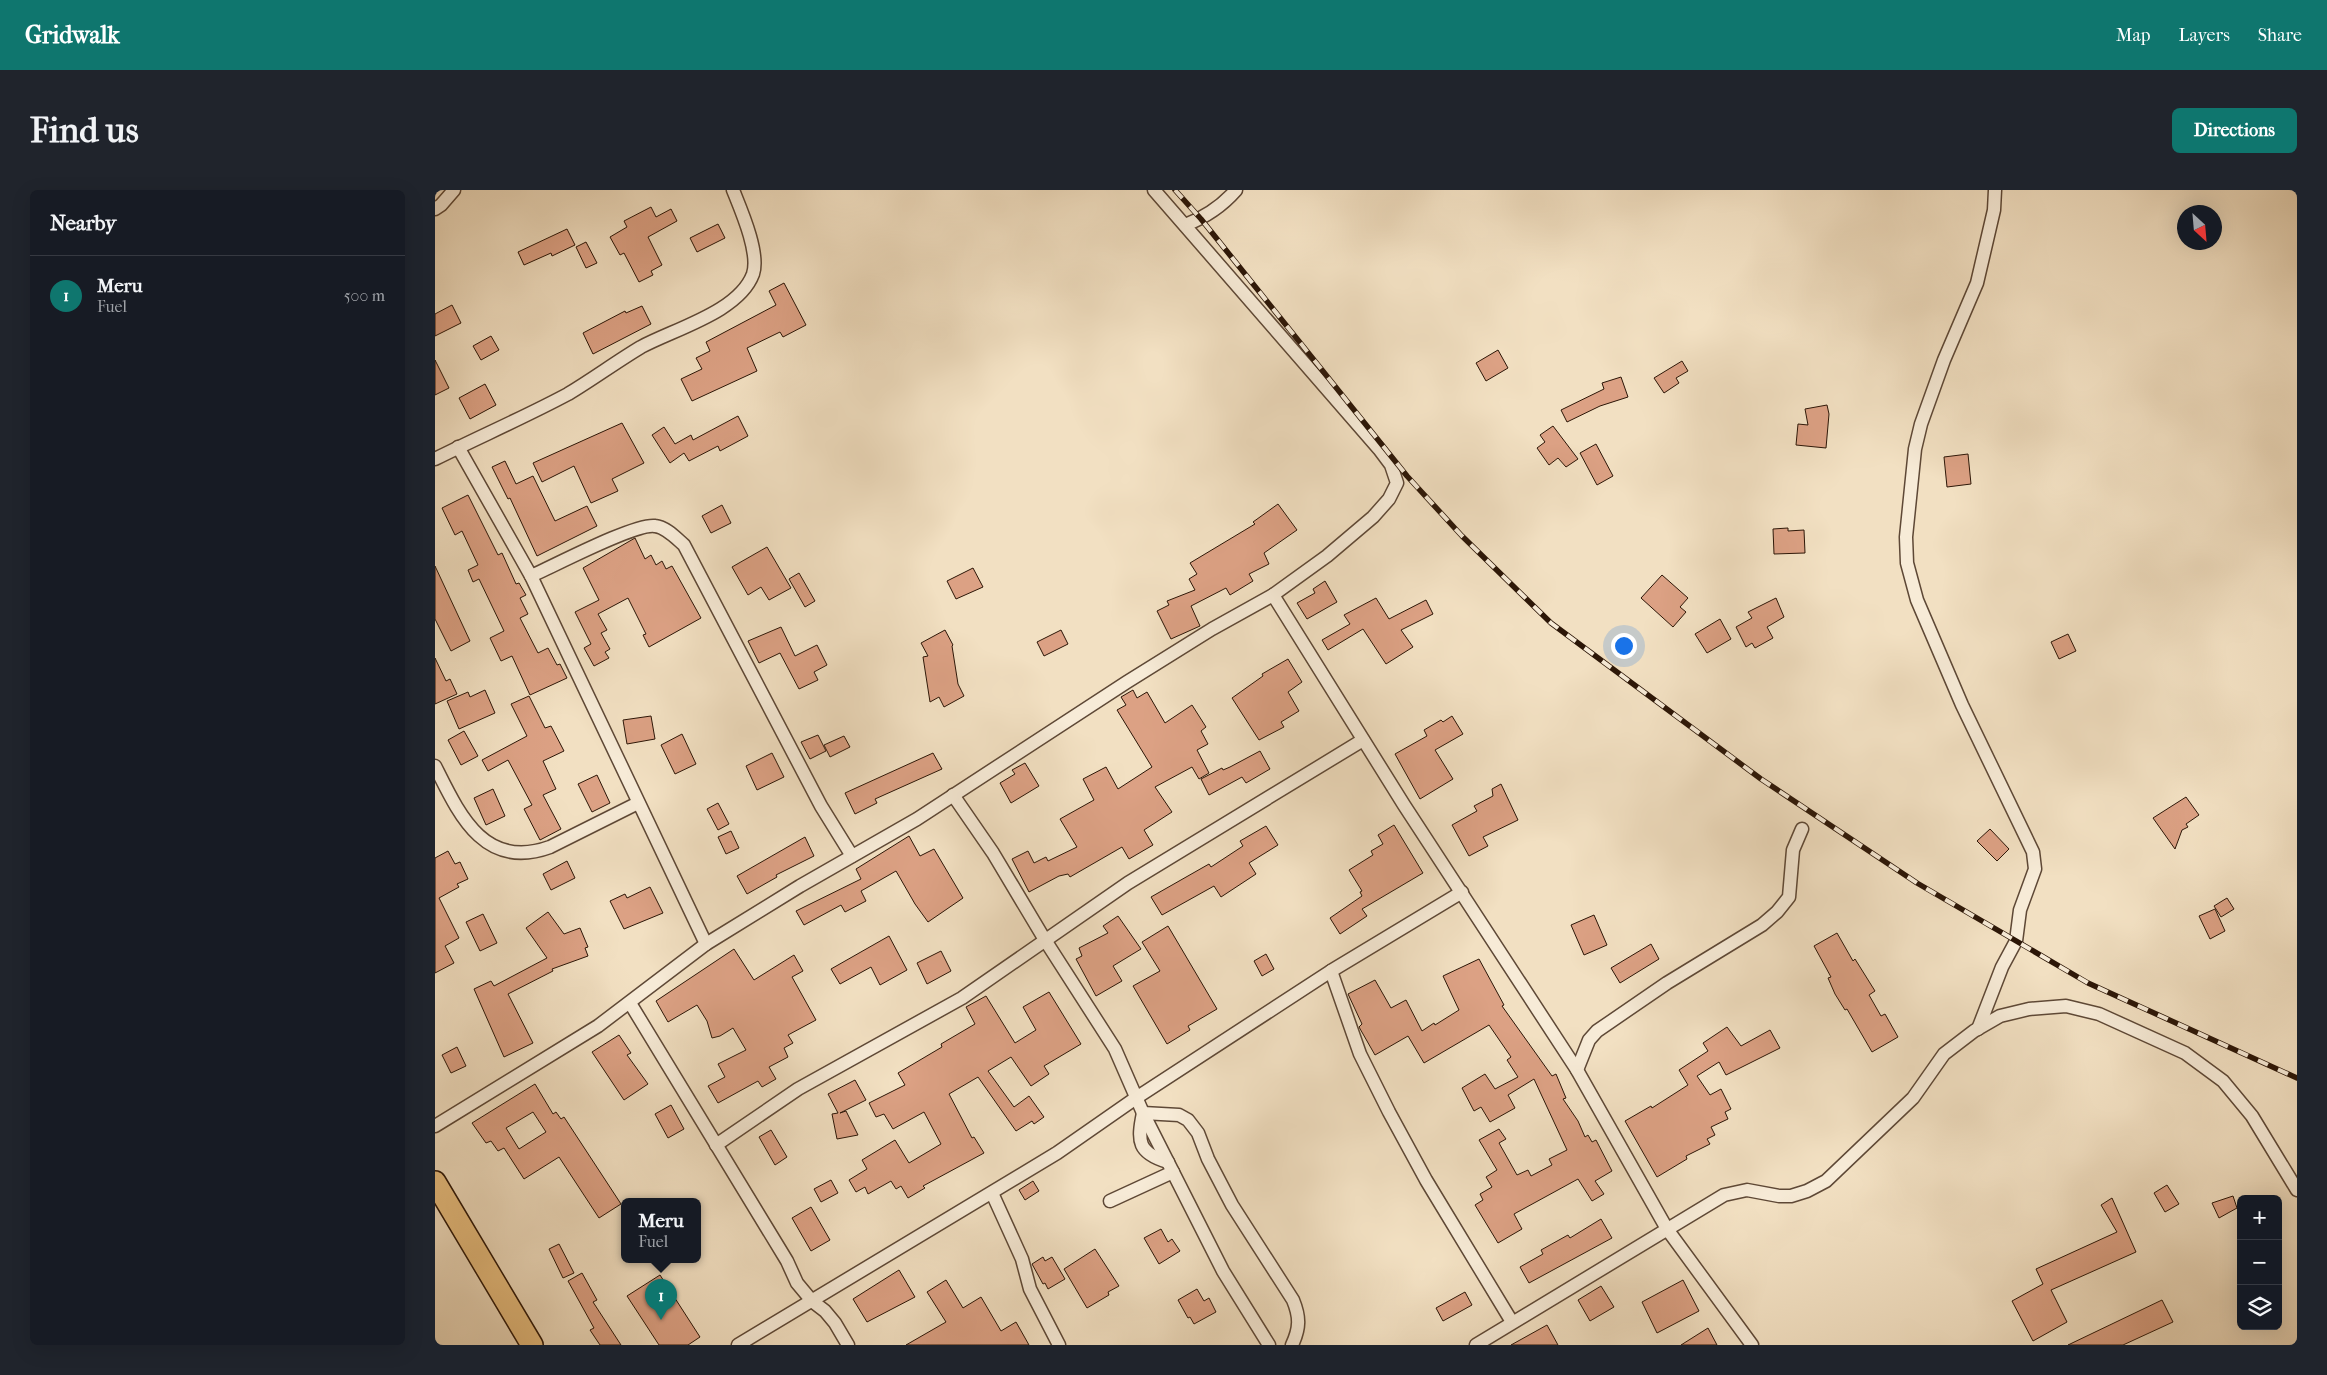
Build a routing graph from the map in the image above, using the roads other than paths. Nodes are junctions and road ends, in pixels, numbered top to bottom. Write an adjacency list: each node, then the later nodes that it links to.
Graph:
1 (733, 190): 8 (street)
2 (1154, 190): 7 (street)
3 (1236, 190): 7 (street)
4 (1995, 190): 23 (street)
5 (456, 191): 6 (street)
6 (435, 209)
7 (1185, 225): 11 (street)
8 (457, 448): 9 (street); 10 (street)
9 (435, 459)
10 (531, 576): 15 (street); 17 (street)
11 (1273, 595): 12 (street); 14 (street)
12 (1363, 740): 18 (street); 19 (street)
13 (435, 766): 15 (street)
14 (953, 795): 17 (street); 19 (street)
15 (638, 803): 20 (street)
16 (1802, 829): 24 (street)
17 (852, 856): 20 (street)
18 (1461, 892): 21 (street); 24 (street)
19 (1045, 940): 25 (street); 28 (street)
20 (705, 944): 22 (street)
21 (1331, 971): 25 (street); 36 (street)
22 (630, 1003): 27 (street); 28 (street)
23 (1978, 1029): 31 (street); 34 (street)
24 (1577, 1070): 34 (street)
25 (1136, 1098): 26 (street); 32 (street)
26 (1143, 1113): 29 (street); 42 (street)
27 (435, 1126)
28 (716, 1146): 35 (street)
29 (1170, 1167): 33 (street); 41 (street)
30 (435, 1182): 37 (highway)
31 (2297, 1190)
32 (992, 1194): 35 (street); 40 (street)
33 (1110, 1201)
34 (1667, 1229): 36 (street); 44 (street)
35 (812, 1301): 38 (street); 39 (street)
36 (1512, 1322): 43 (street)
37 (532, 1345)
38 (738, 1345)
39 (848, 1345)
40 (1059, 1345)
41 (1269, 1345)
42 (1292, 1345)
43 (1476, 1345)
44 (1752, 1345)

